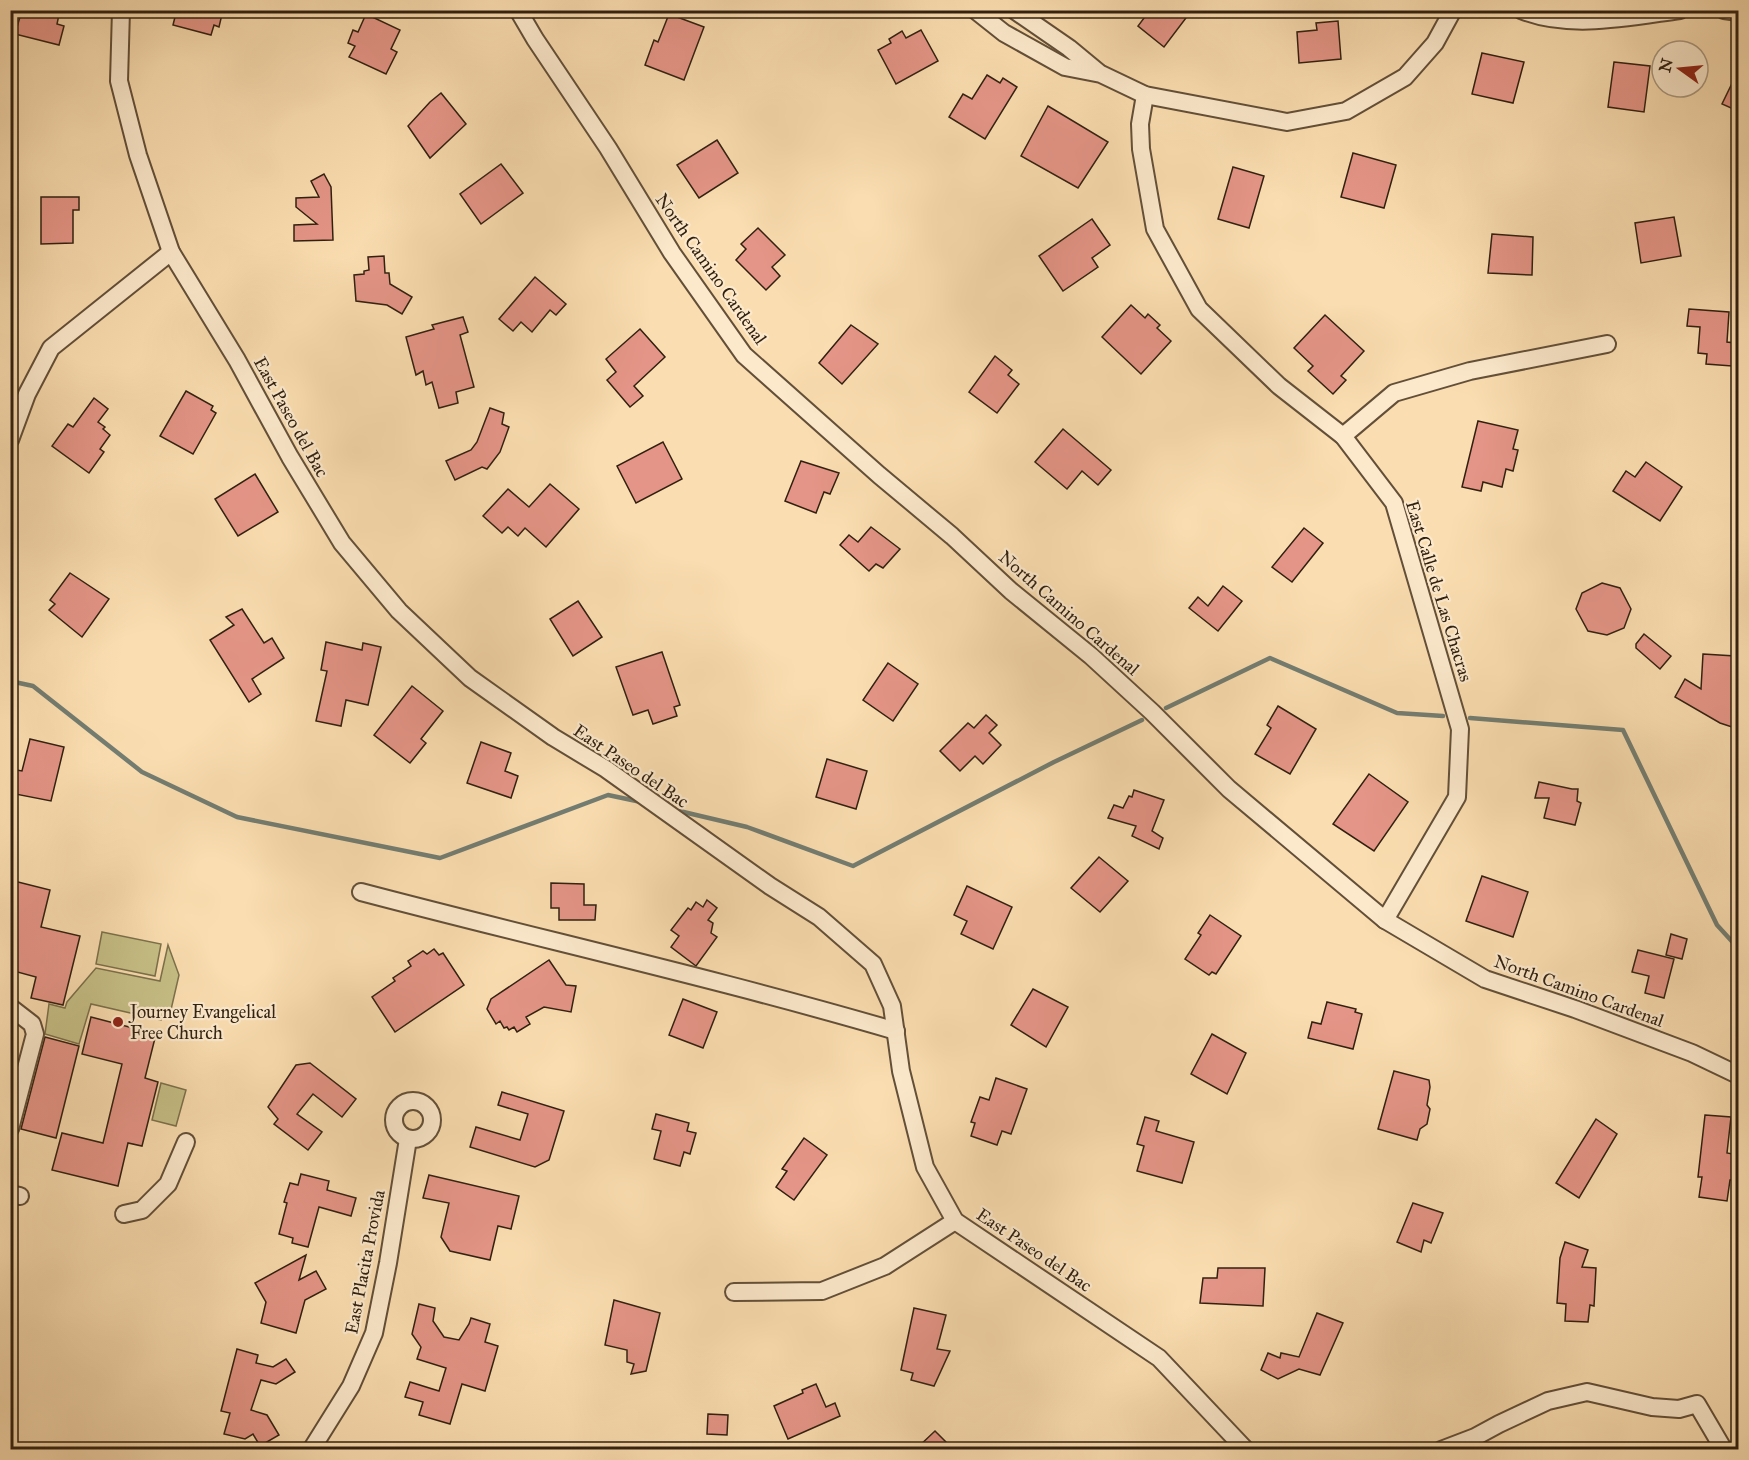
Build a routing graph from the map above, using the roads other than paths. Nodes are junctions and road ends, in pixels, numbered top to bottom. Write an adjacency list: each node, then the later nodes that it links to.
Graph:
1 (121, 10): 12 (street, East Paseo del Bac)
2 (518, 10): 17 (street, North Camino Cardenal)
3 (975, 10): 10 (street)
4 (1014, 10): 10 (street)
5 (1453, 10): 11 (street)
6 (1521, 10): 7 (street)
7 (1680, 10)
8 (1724, 10): 9 (street)
9 (1738, 12)
10 (1101, 74): 11 (street)
11 (1145, 95): 14 (street, East Calle de Las Chacras)
12 (171, 252): 15 (street); 19 (street, East Paseo del Bac)
13 (1607, 344): 14 (street)
14 (1343, 436): 17 (street, East Calle de Las Chacras)
15 (10, 440)
16 (361, 892): 19 (street)
17 (1385, 920): 20 (street, North Camino Cardenal)
18 (10, 1007): 21 (street)
19 (896, 1031): 25 (street, East Paseo del Bac)
20 (1738, 1075)
21 (10, 1129)
22 (408, 1139): 27 (street, East Placita Provida)
23 (186, 1142): 24 (street)
24 (124, 1214)
25 (955, 1221): 26 (street); 28 (street, East Paseo del Bac)
26 (734, 1292)
27 (312, 1449)
28 (1246, 1449)
29 (1441, 1449): 30 (street)
30 (1724, 1449)

